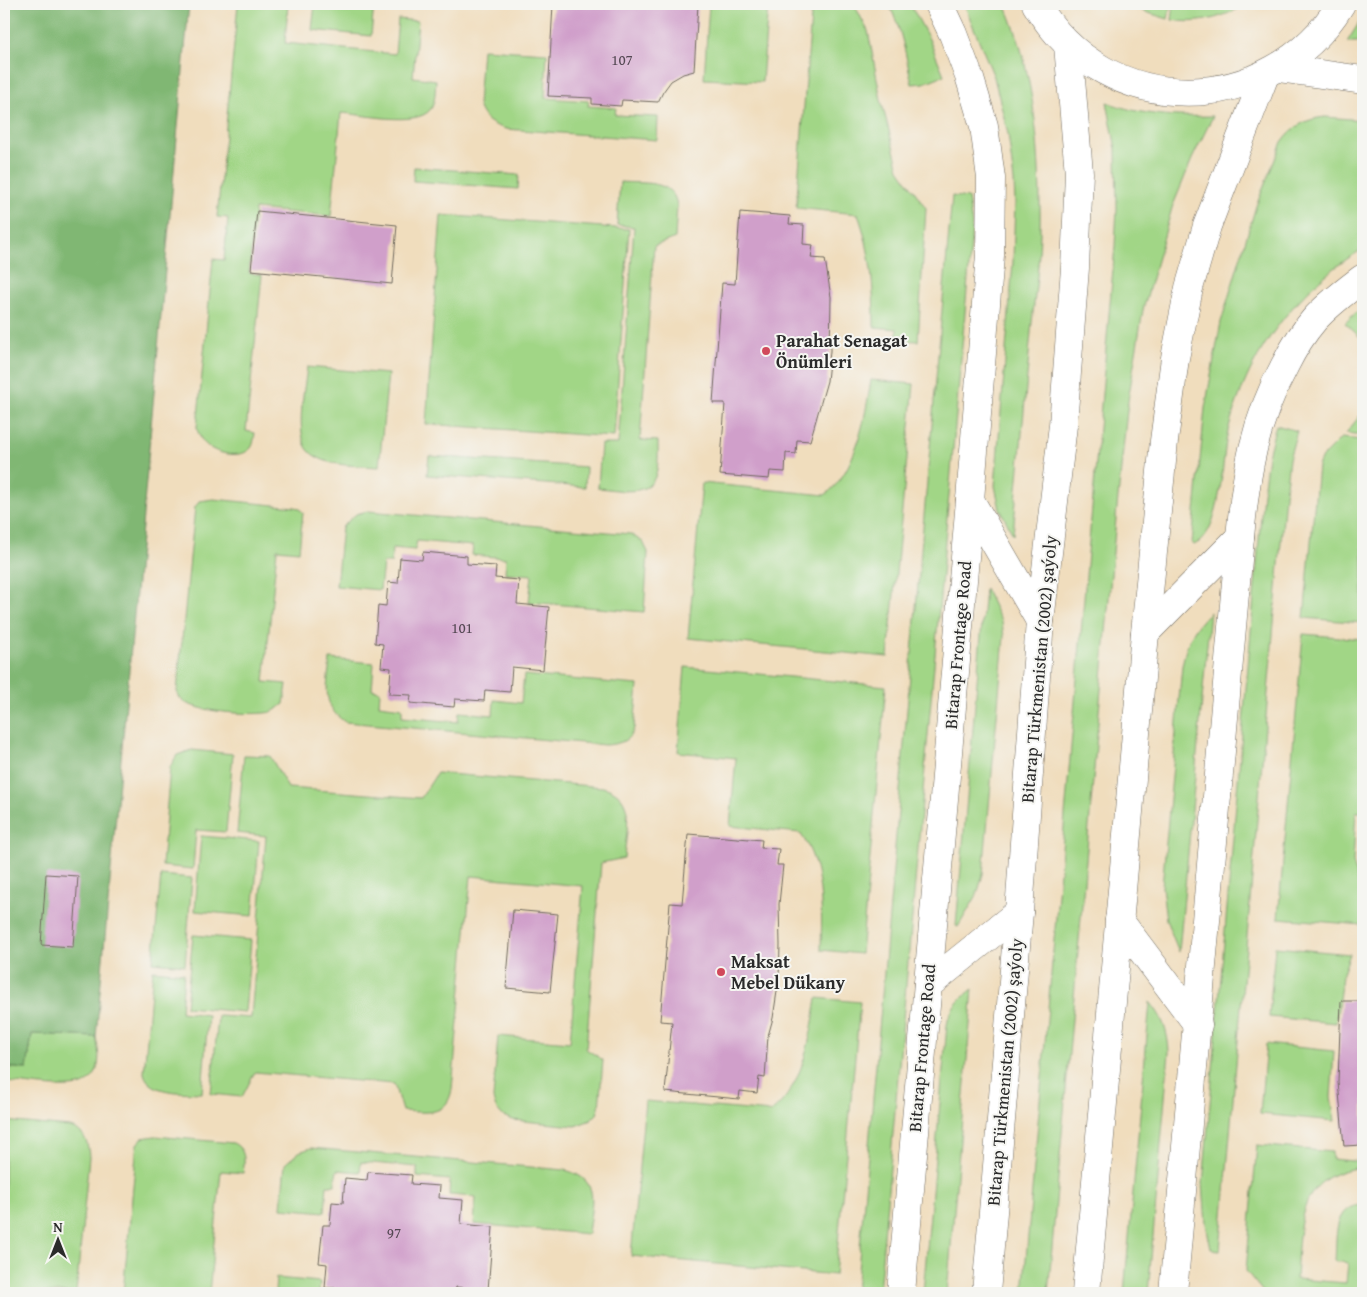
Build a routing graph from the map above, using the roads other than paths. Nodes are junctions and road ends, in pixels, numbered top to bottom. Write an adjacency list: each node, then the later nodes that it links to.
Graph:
1 (939, 4): 8 (main road, Bitarap Frontage Road)
2 (1036, 4): 4 (main road)
3 (1341, 4): 5 (main road)
4 (1068, 45): 5 (main road); 10 (main road, Bitarap Türkmenistan (2002) şaýoly)
5 (1271, 72): 6 (main road); 11 (main road)
6 (1363, 80)
7 (1363, 278): 9 (main road)
8 (970, 500): 10 (main road); 14 (main road, Bitarap Frontage Road)
9 (1240, 537): 11 (main road); 15 (main road)
10 (1040, 621): 12 (main road, Bitarap Türkmenistan (2002) şaýoly)
11 (1146, 633): 13 (main road)
12 (1019, 912): 14 (main road); 17 (main road, Bitarap Türkmenistan (2002) şaýoly)
13 (1119, 920): 15 (main road); 18 (main road)
14 (928, 985): 16 (main road, Bitarap Frontage Road)
15 (1198, 1025): 19 (main road)
16 (901, 1293)
17 (986, 1293)
18 (1086, 1293)
19 (1174, 1293)

